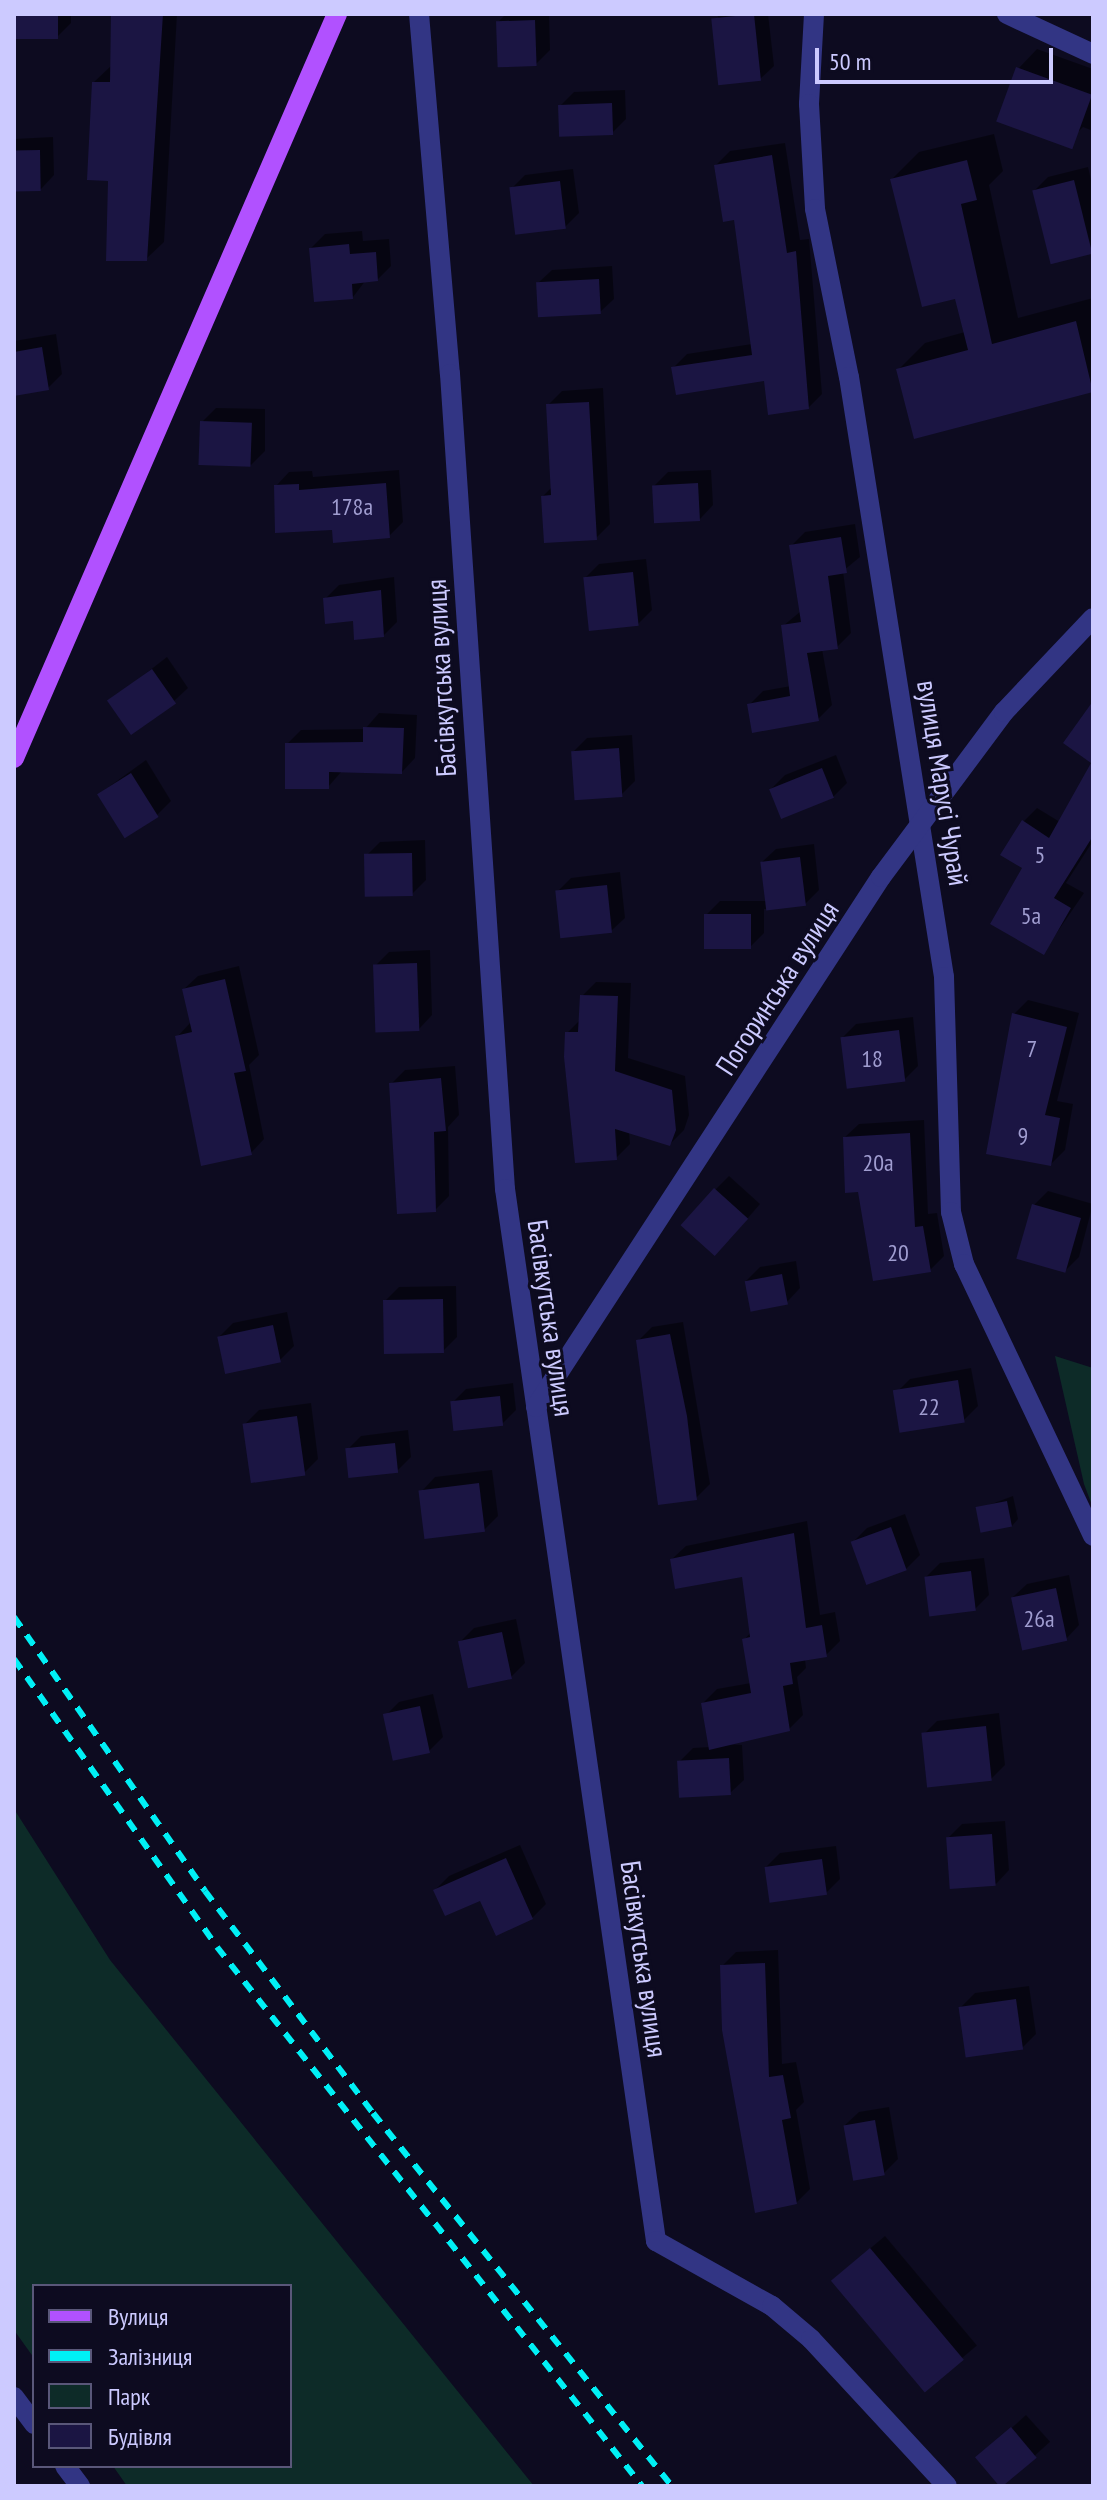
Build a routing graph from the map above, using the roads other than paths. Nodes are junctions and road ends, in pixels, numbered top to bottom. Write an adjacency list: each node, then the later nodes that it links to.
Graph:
1 (337, 14): 7 (main road)
2 (419, 14): 9 (street, Басівкутська вулиця)
3 (814, 14): 8 (street, вулиця Марусі Чурай)
4 (1007, 14): 5 (street)
5 (1093, 54)
6 (1093, 618): 8 (street, Погоринська вулиця)
7 (14, 758)
8 (922, 821): 9 (street, Погоринська вулиця); 10 (street, вулиця Марусі Чурай)
9 (536, 1407): 15 (street, Басівкутська вулиця)
10 (1093, 1536)
11 (14, 2397): 12 (street)
12 (32, 2421)
13 (66, 2468): 14 (street)
14 (80, 2486)
15 (947, 2486)

